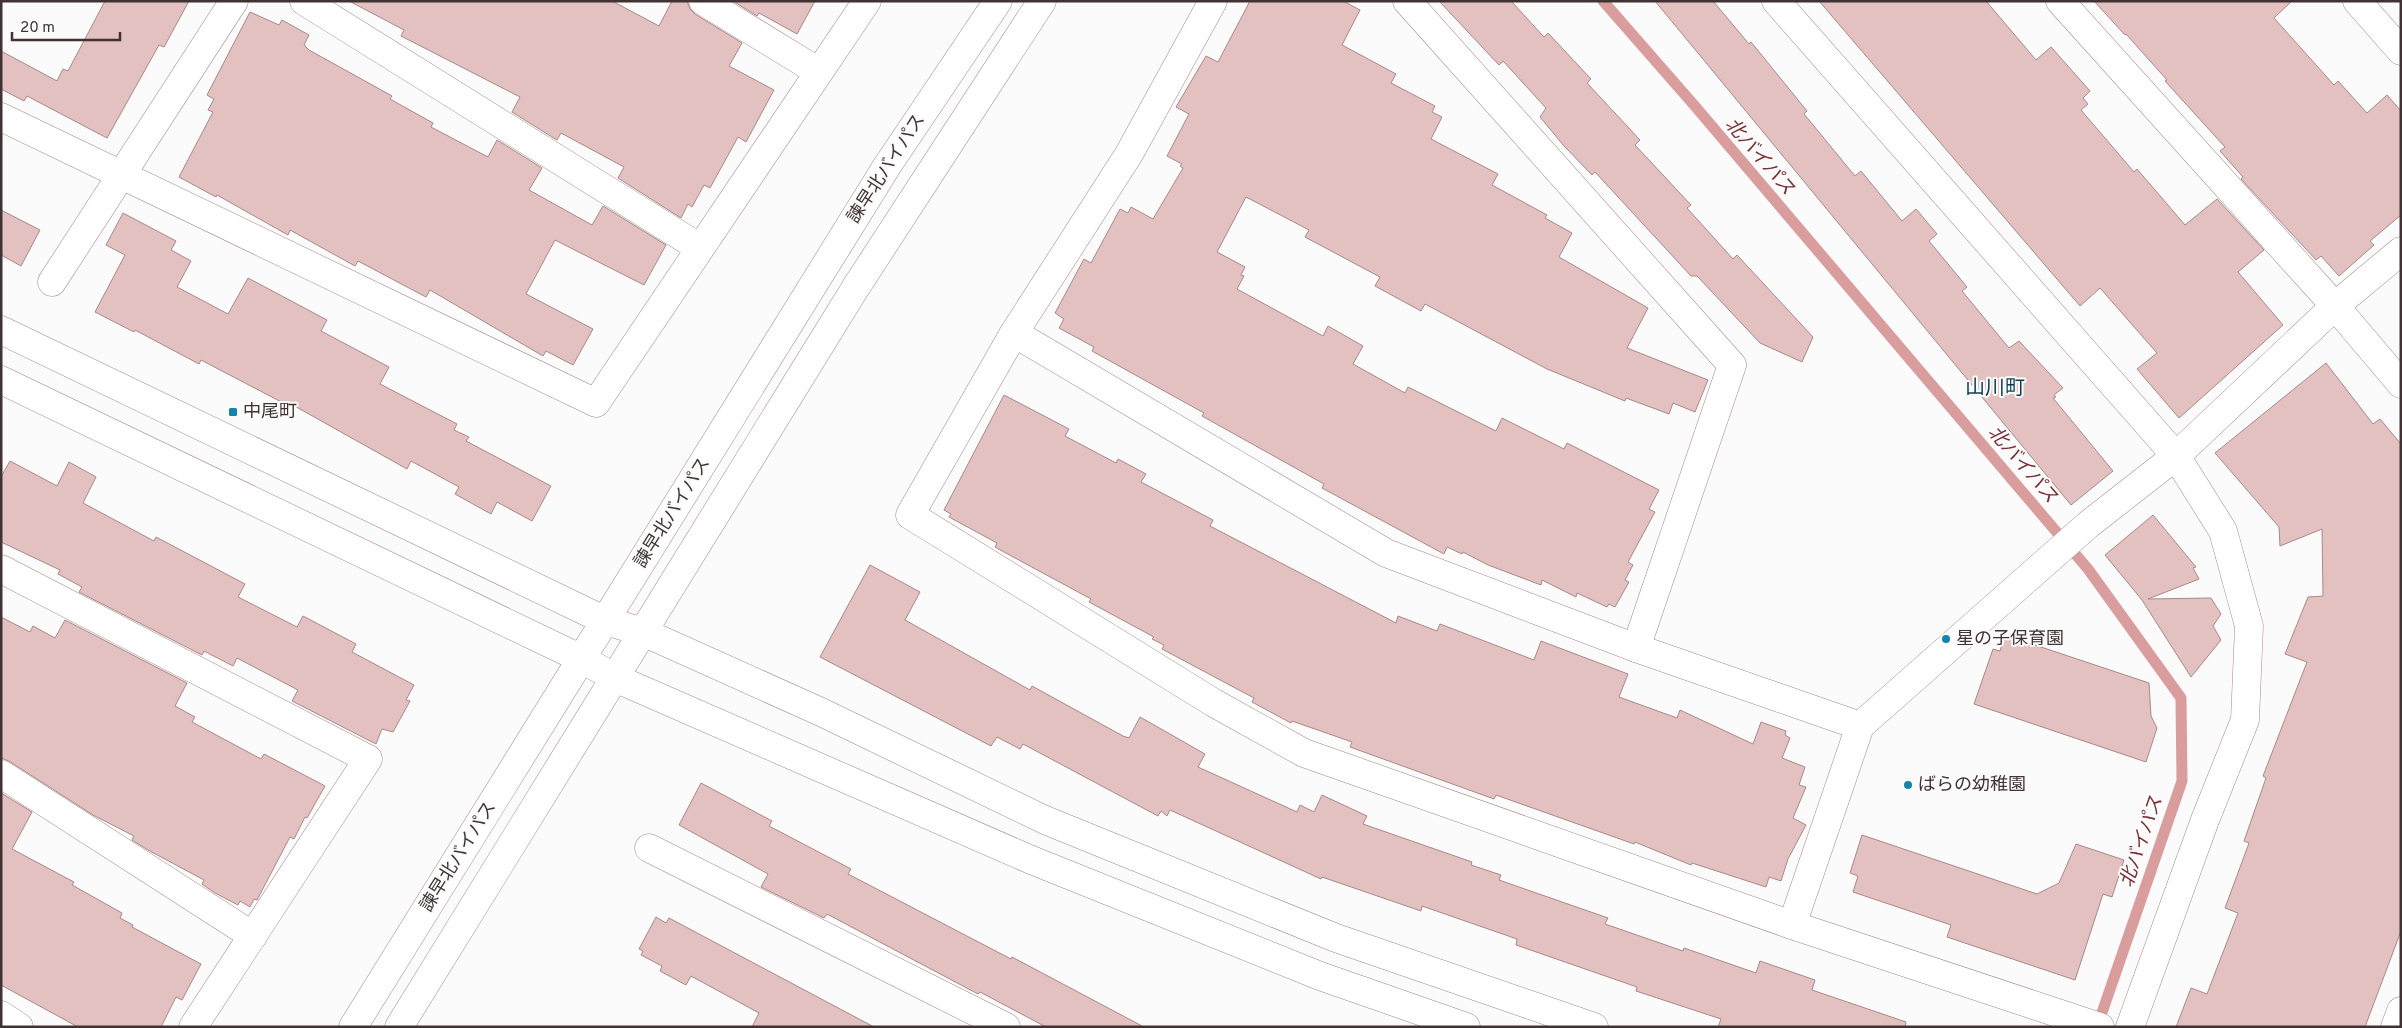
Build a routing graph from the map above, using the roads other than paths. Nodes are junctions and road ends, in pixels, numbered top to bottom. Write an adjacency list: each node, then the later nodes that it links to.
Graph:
1 (234, 1): 15 (main road)
2 (304, 1): 16 (main road)
3 (702, 1): 13 (main road)
4 (867, 1): 13 (main road)
5 (998, 1): 26 (main road, 諫早北バイパス)
6 (1042, 1): 27 (main road)
7 (1213, 1): 21 (main road)
8 (1408, 1): 28 (main road)
9 (1776, 1): 24 (main road)
10 (2060, 1): 19 (main road)
11 (2357, 1): 12 (main road)
12 (2401, 51)
13 (819, 72): 16 (main road)
14 (1, 117): 15 (main road)
15 (122, 176): 16 (main road); 18 (main road)
16 (700, 248)
17 (2401, 251): 19 (main road)
18 (52, 282)
19 (2335, 306): 23 (main road); 24 (main road)
20 (1, 330): 26 (main road)
21 (1014, 333): 28 (main road); 34 (main road)
22 (1, 380): 29 (main road)
23 (2401, 384)
24 (2176, 456): 31 (main road); 46 (main road)
25 (1, 569): 35 (main road)
26 (606, 621): 27 (main road); 29 (main road, 諫早北バイパス)
27 (643, 632): 30 (main road); 44 (main road)
28 (1636, 648): 31 (main road)
29 (582, 659): 30 (main road); 40 (main road, 諫早北バイパス)
30 (615, 678): 41 (main road); 43 (main road)
31 (1860, 726): 34 (main road)
32 (1, 774): 35 (main road)
33 (649, 848): 42 (main road)
34 (1792, 925): 45 (main road)
35 (253, 936): 39 (main road)
36 (2401, 1011): 47 (main road)
37 (1, 1015): 38 (main road)
38 (19, 1027)
39 (193, 1027)
40 (353, 1027)
41 (399, 1027)
42 (1006, 1027)
43 (1466, 1027)
44 (1594, 1027)
45 (2100, 1027)
46 (2130, 1027)
47 (2395, 1027)

